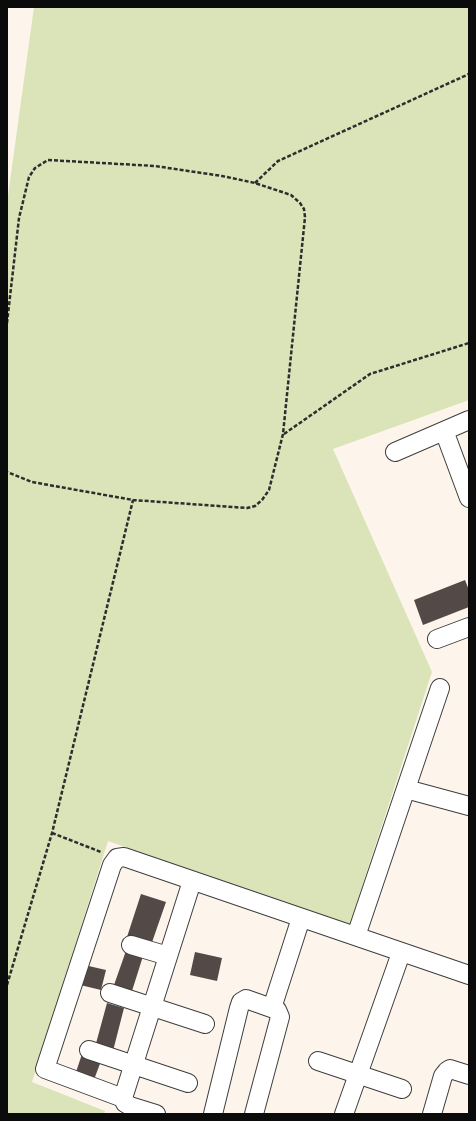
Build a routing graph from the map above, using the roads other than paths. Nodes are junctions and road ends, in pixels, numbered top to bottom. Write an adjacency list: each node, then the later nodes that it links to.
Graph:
1 (469, 420): 2 (street)
2 (446, 430): 3 (street); 4 (street)
3 (395, 452)
4 (469, 498)
5 (469, 627): 6 (street)
6 (437, 639)
7 (440, 688): 8 (street)
8 (406, 789): 9 (street); 12 (street)
9 (469, 806)
10 (192, 881): 11 (street); 15 (street); 28 (street)
11 (301, 918): 12 (street); 19 (street)
12 (356, 936): 14 (street)
13 (131, 945): 15 (street)
14 (401, 953): 16 (street); 24 (street)
15 (168, 956): 18 (street)
16 (468, 971)
17 (110, 993): 18 (street)
18 (152, 1006): 20 (street); 23 (street)
19 (272, 1008): 30 (street); 31 (street)
20 (205, 1024)
21 (89, 1050): 23 (street)
22 (318, 1061): 24 (street)
23 (134, 1065): 26 (street); 28 (street)
24 (358, 1074): 27 (street); 32 (street)
25 (469, 1075): 33 (street)
26 (188, 1083)
27 (402, 1090)
28 (123, 1098): 29 (street)
29 (156, 1114)
30 (213, 1114)
31 (254, 1114)
32 (344, 1114)
33 (432, 1114)

